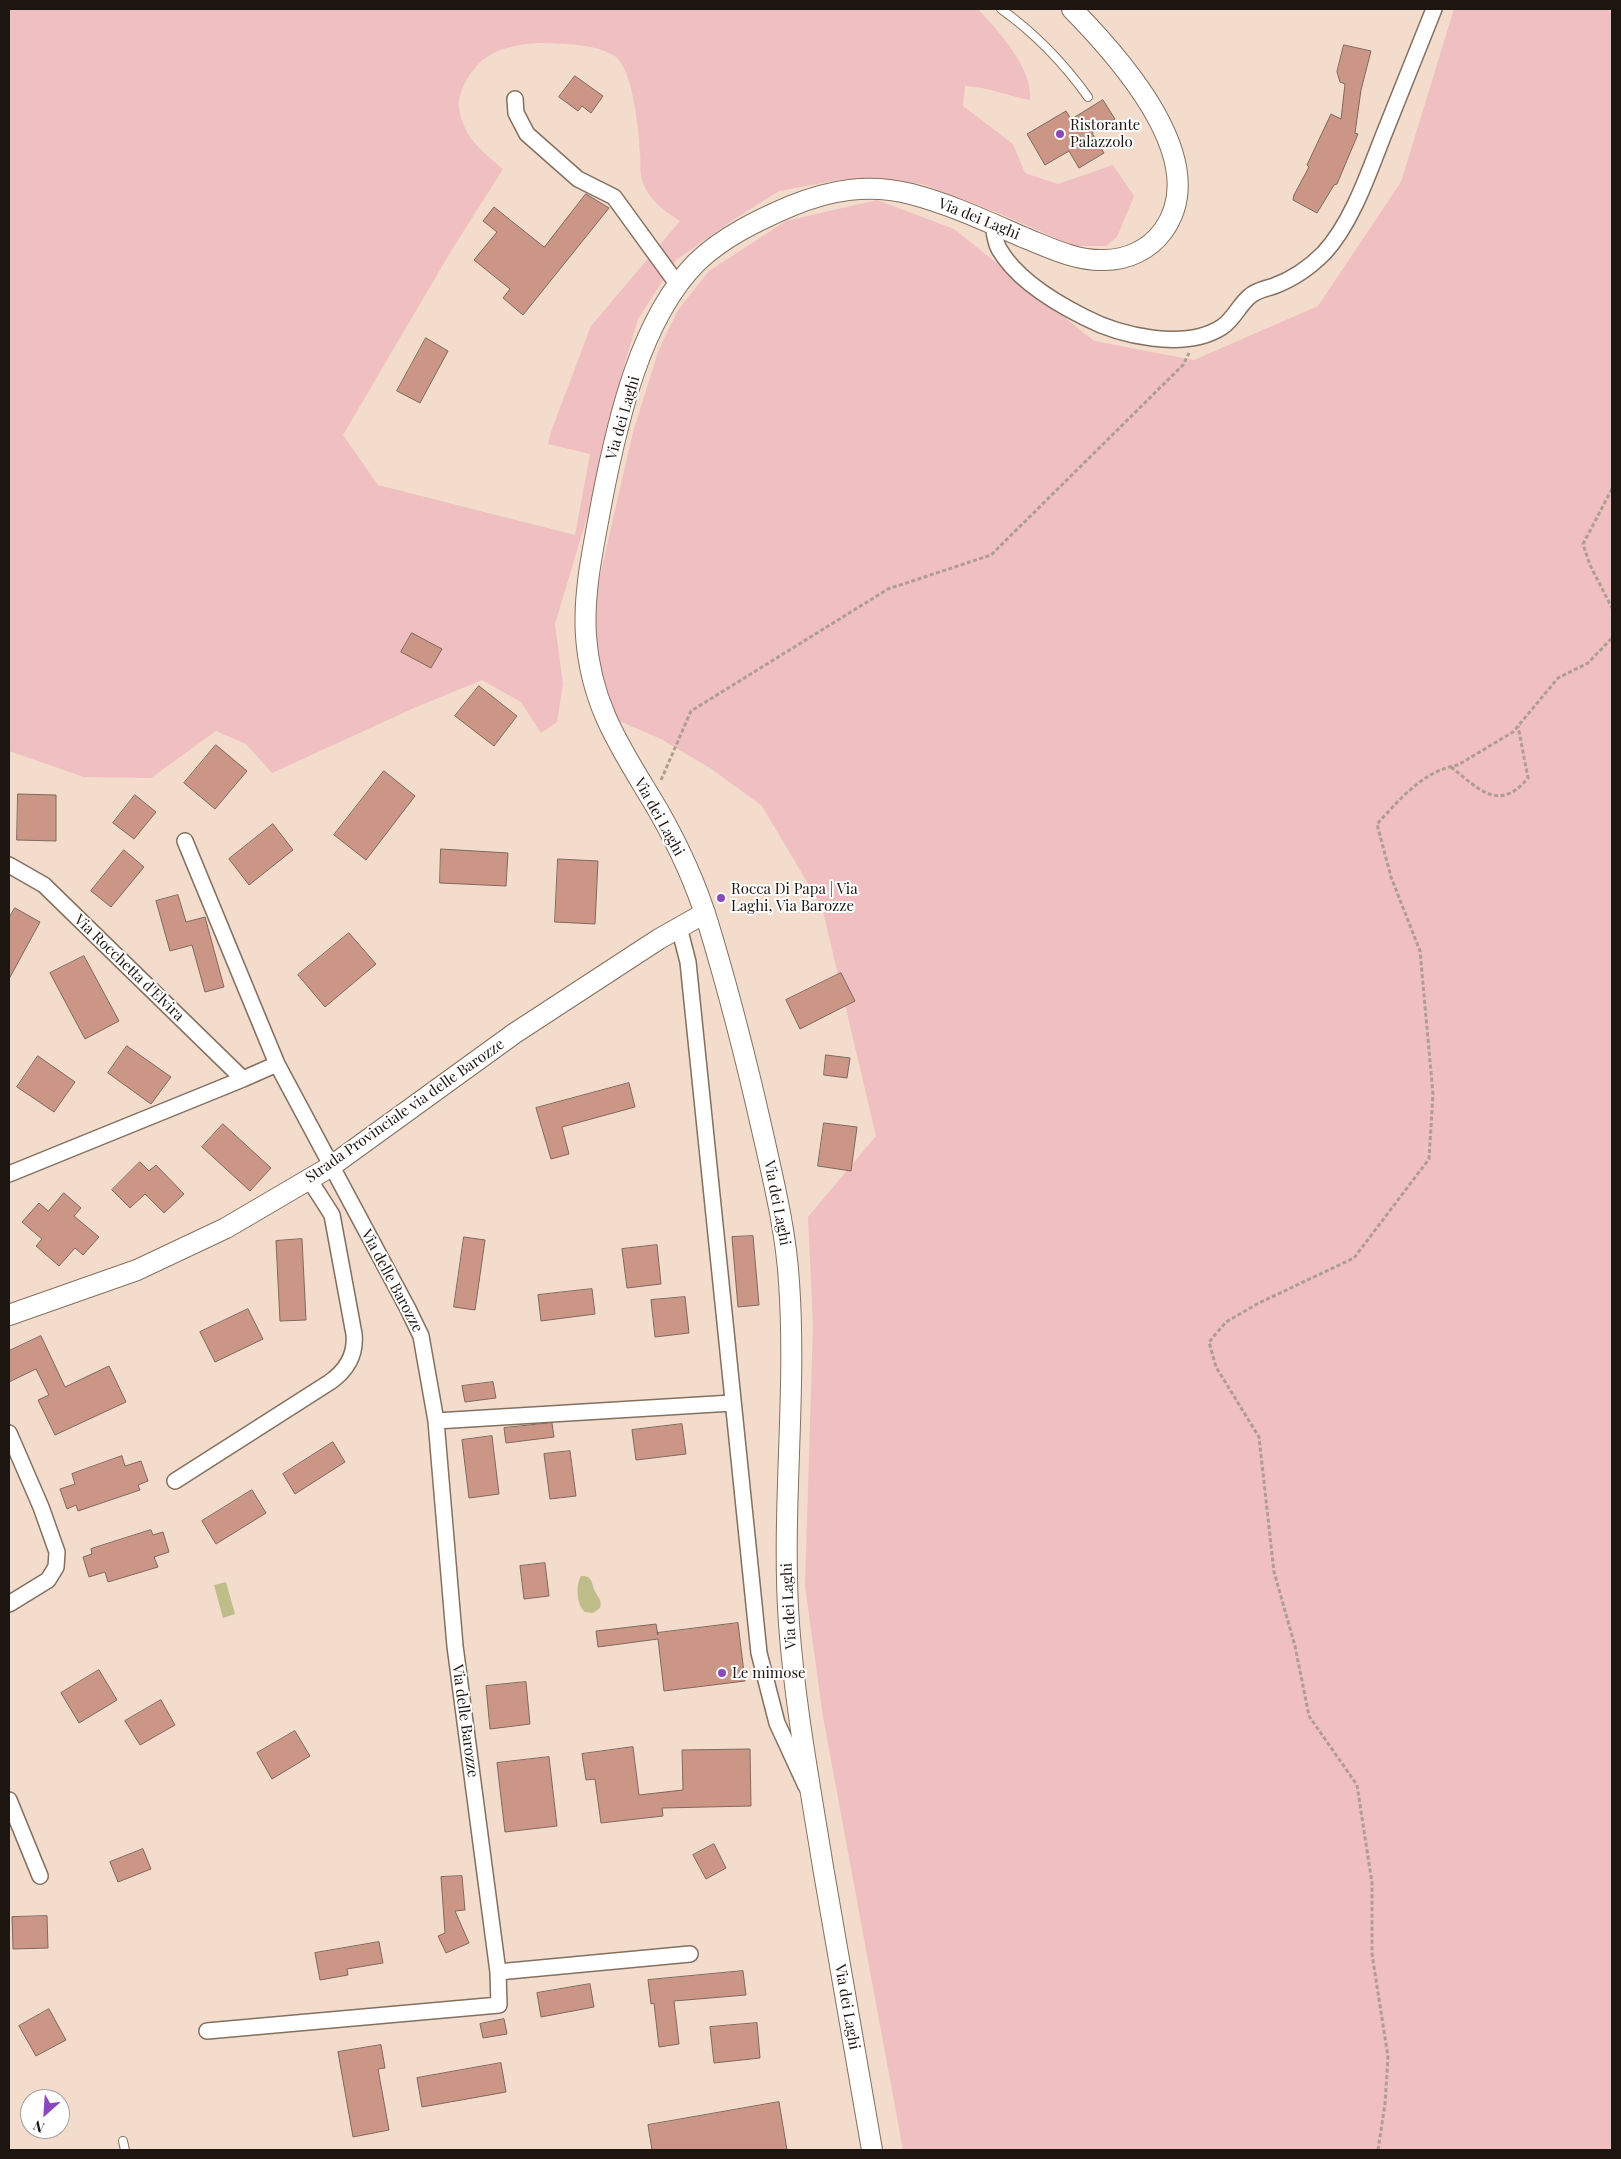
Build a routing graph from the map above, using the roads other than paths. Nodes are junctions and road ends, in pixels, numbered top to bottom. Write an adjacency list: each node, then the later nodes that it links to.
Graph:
1 (1001, 9): 4 (lane)
2 (1072, 9): 6 (main road, Via dei Laghi)
3 (1434, 9): 6 (street)
4 (1088, 97)
5 (515, 100): 7 (street)
6 (992, 224): 7 (main road, Via dei Laghi)
7 (678, 285): 10 (main road, Via dei Laghi)
8 (185, 841): 12 (street)
9 (9, 865): 13 (street, Via Rocchetta d'Elvira)
10 (705, 913): 11 (main road, Strada Provinciale via delle Barozze); 23 (main road, Via dei Laghi)
11 (679, 927): 14 (main road, Strada Provinciale via delle Barozze); 18 (street)
12 (276, 1064): 13 (street); 14 (street)
13 (243, 1079): 15 (street)
14 (330, 1167): 16 (main road, Strada Provinciale via delle Barozze); 19 (street, Via delle Barozze)
15 (9, 1174)
16 (309, 1179): 17 (main road, Strada Provinciale via delle Barozze); 21 (street)
17 (9, 1315)
18 (732, 1403): 19 (street); 23 (street)
19 (436, 1421): 27 (street, Via delle Barozze)
20 (9, 1433): 22 (street)
21 (175, 1481)
22 (9, 1604)
23 (811, 1797): 31 (main road, Via dei Laghi)
24 (9, 1800): 25 (street)
25 (40, 1876)
26 (690, 1954): 27 (street)
27 (498, 1972): 28 (street, Via delle Barozze)
28 (207, 2031)
29 (123, 2140): 30 (lane)
30 (125, 2150)
31 (872, 2150)

